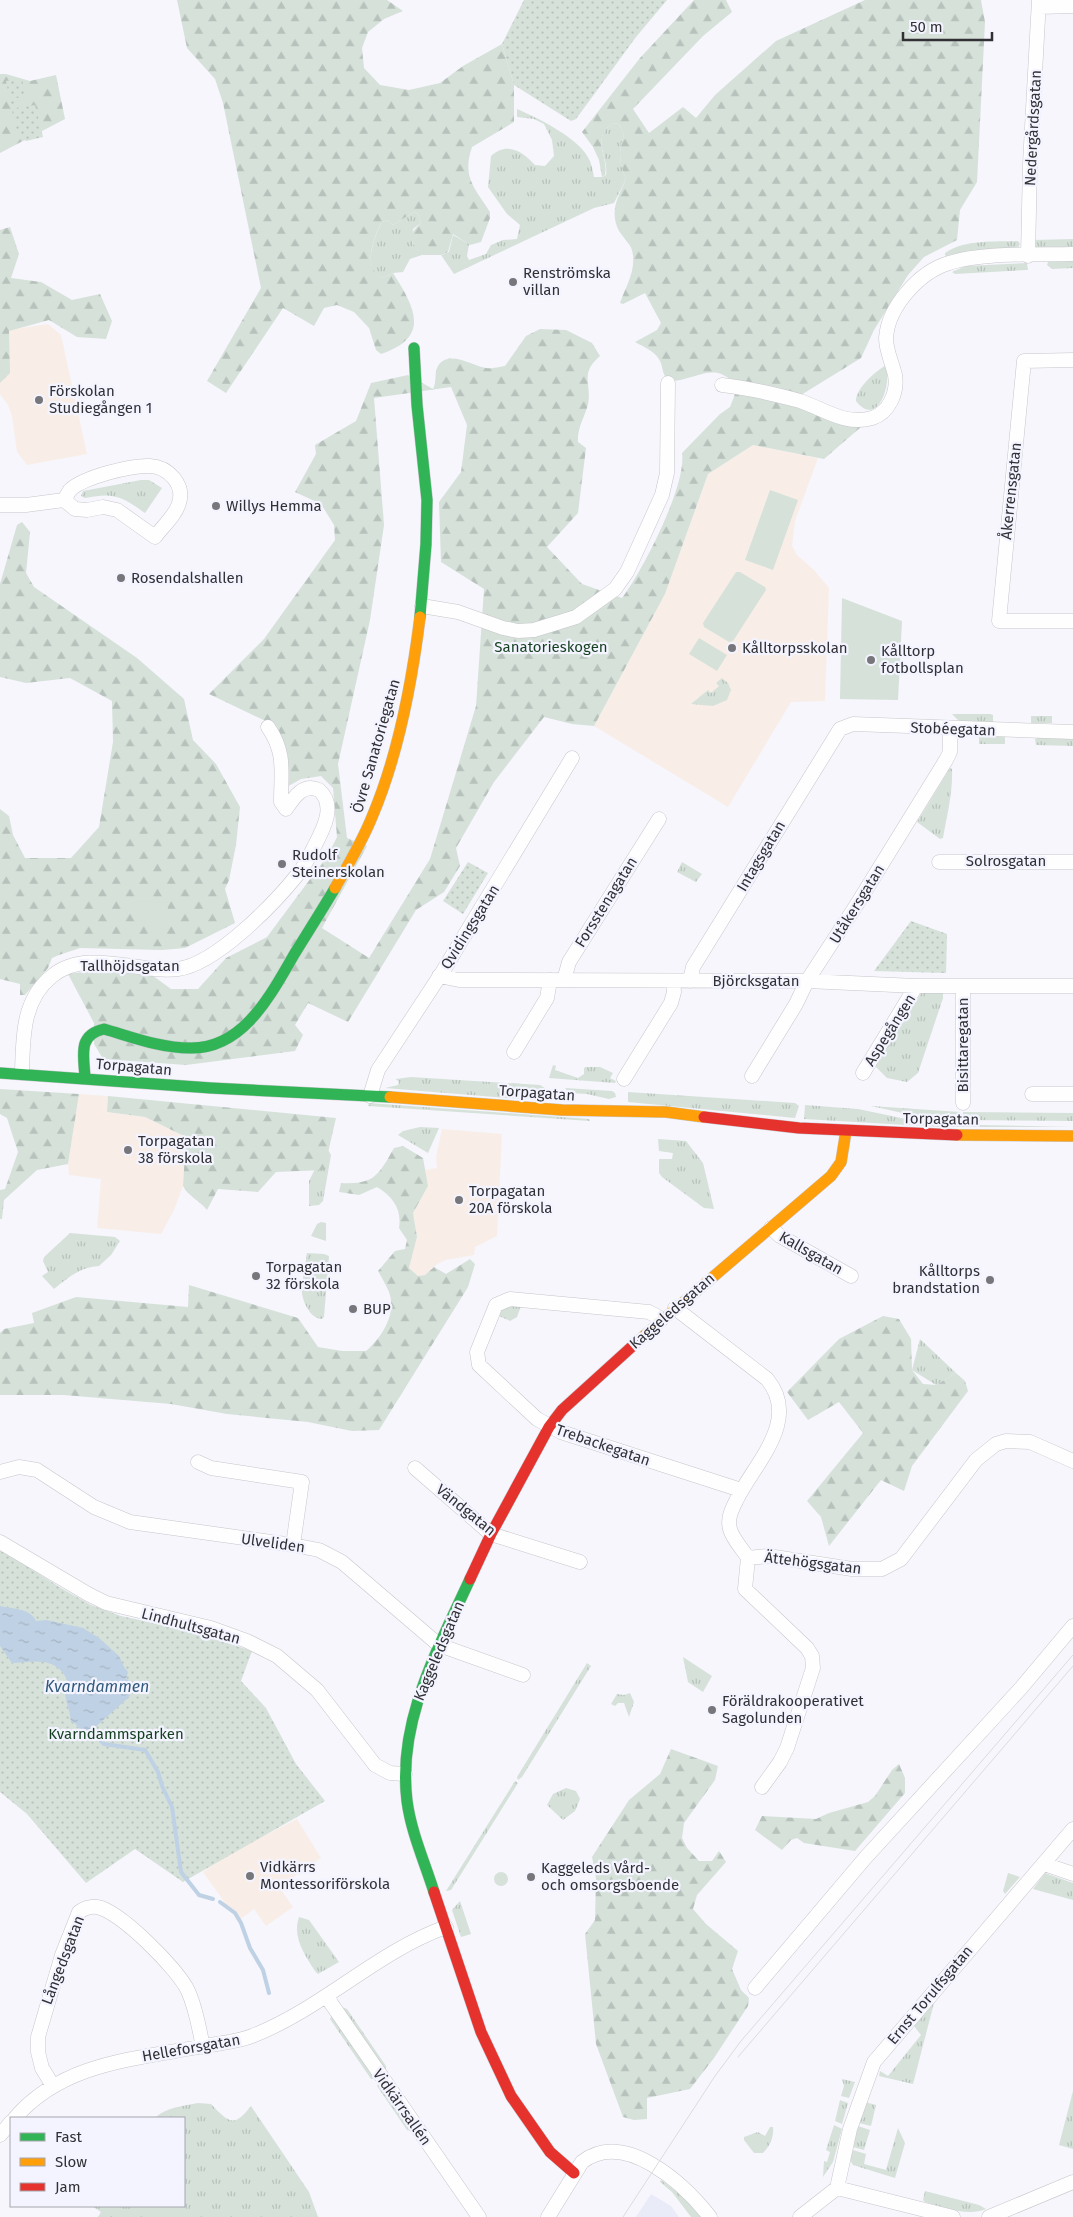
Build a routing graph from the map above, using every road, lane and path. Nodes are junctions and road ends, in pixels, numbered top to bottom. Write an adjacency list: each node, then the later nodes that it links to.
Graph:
1 (1039, 4): 2 (street); 4 (street, Nedergårdsgatan)
2 (1073, 6)
3 (1073, 254): 4 (street)
4 (1028, 256): 8 (street)
5 (414, 348): 11 (street, Övre Sanatoriegatan)
6 (1073, 360): 12 (street, Åkerrensgatan)
7 (668, 384): 11 (street)
8 (722, 385)
9 (64, 500): 9 (street); 10 (street)
10 (0, 505)
11 (422, 606): 35 (street, Övre Sanatoriegatan)
12 (1073, 621)
13 (268, 727): 32 (street, Tallhöjdsgatan)
14 (950, 729): 15 (street, Stobéegatan); 16 (street, Stobéegatan); 26 (street, Utåkersgatan)
15 (1073, 732)
16 (838, 734): 25 (street, Intagsgatan)
17 (572, 758): 21 (street, Qvidingsgatan)
18 (651, 822): 23 (street, Forsstenagatan)
19 (939, 862): 20 (street, Solrosgatan)
20 (1073, 862)
21 (439, 976): 22 (street, Björcksgatan); 39 (street, Qvidingsgatan)
22 (550, 980): 23 (street, Björcksgatan); 30 (street)
23 (564, 980): 24 (street, Björcksgatan)
24 (673, 981): 25 (street, Björcksgatan); 36 (street)
25 (690, 981): 26 (street, Björcksgatan)
26 (807, 981): 27 (street, Björcksgatan); 34 (street, Utåkersgatan)
27 (916, 986): 29 (street, Björcksgatan); 33 (street, Aspegången)
28 (1073, 986): 29 (street, Björcksgatan)
29 (963, 987): 40 (street, Bisittaregatan)
30 (514, 1052)
31 (0, 1073): 32 (street, Torpagatan)
32 (22, 1073): 35 (street, Torpagatan)
33 (863, 1073)
34 (752, 1076)
35 (85, 1078): 39 (street, Torpagatan)
36 (624, 1079)
37 (1032, 1094): 38 (street)
38 (1073, 1094)
39 (370, 1096): 41 (street, Torpagatan)
40 (963, 1102)
41 (846, 1131): 42 (street, Torpagatan); 43 (street, Kaggeledsgatan)
42 (1073, 1136)
43 (770, 1228): 44 (street, Kallsgatan); 45 (street, Kaggeledsgatan)
44 (851, 1276)
45 (675, 1308): 46 (street, Kaggeledsgatan); 52 (street, Ättehögsgatan)
46 (662, 1319): 47 (street, Kaggeledsgatan); 47 (street, Trebackegatan)
47 (549, 1427): 52 (street, Trebackegatan); 53 (street, Kaggeledsgatan)
48 (1073, 1461): 56 (street, Ättehögsgatan)
49 (198, 1462): 55 (street)
50 (415, 1468): 53 (street, Vändgatan)
51 (0, 1472): 55 (street, Ulveliden)
52 (741, 1490): 56 (street, Ättehögsgatan)
53 (491, 1534): 57 (street, Vändgatan); 59 (street, Kaggeledsgatan)
54 (0, 1542): 61 (street, Lindhultsgatan)
55 (293, 1545): 59 (street, Ulveliden)
56 (748, 1558): 62 (street)
57 (580, 1562)
58 (1073, 1626): 67 (street)
59 (439, 1645): 60 (street, Ulveliden); 61 (street, Kaggeledsgatan)
60 (523, 1675)
61 (405, 1774): 66 (street, Kaggeledsgatan)
62 (762, 1787)
63 (1073, 1829): 64 (street, Ernst Torulfsgatan)
64 (1044, 1864): 65 (street); 76 (street, Ernst Torulfsgatan)
65 (1073, 1874)
66 (446, 1927): 68 (street, Helleforsgatan); 74 (street, Kaggeledsgatan)
67 (755, 1988)
68 (326, 1996): 69 (street, Helleforsgatan); 77 (street, Vidkärrsallén)
69 (203, 2047): 70 (street, Helleforsgatan); 70 (street, Långedsgatan)
70 (53, 2086): 71 (street, Helleforsgatan)
71 (15, 2117)
72 (10, 2123): 73 (street)
73 (0, 2135)
74 (574, 2173): 78 (street); 79 (street)
75 (1073, 2182): 82 (street)
76 (837, 2188): 80 (street); 81 (street)
77 (479, 2217)
78 (548, 2217)
79 (710, 2217)
80 (800, 2217)
81 (953, 2217)
82 (989, 2217)

